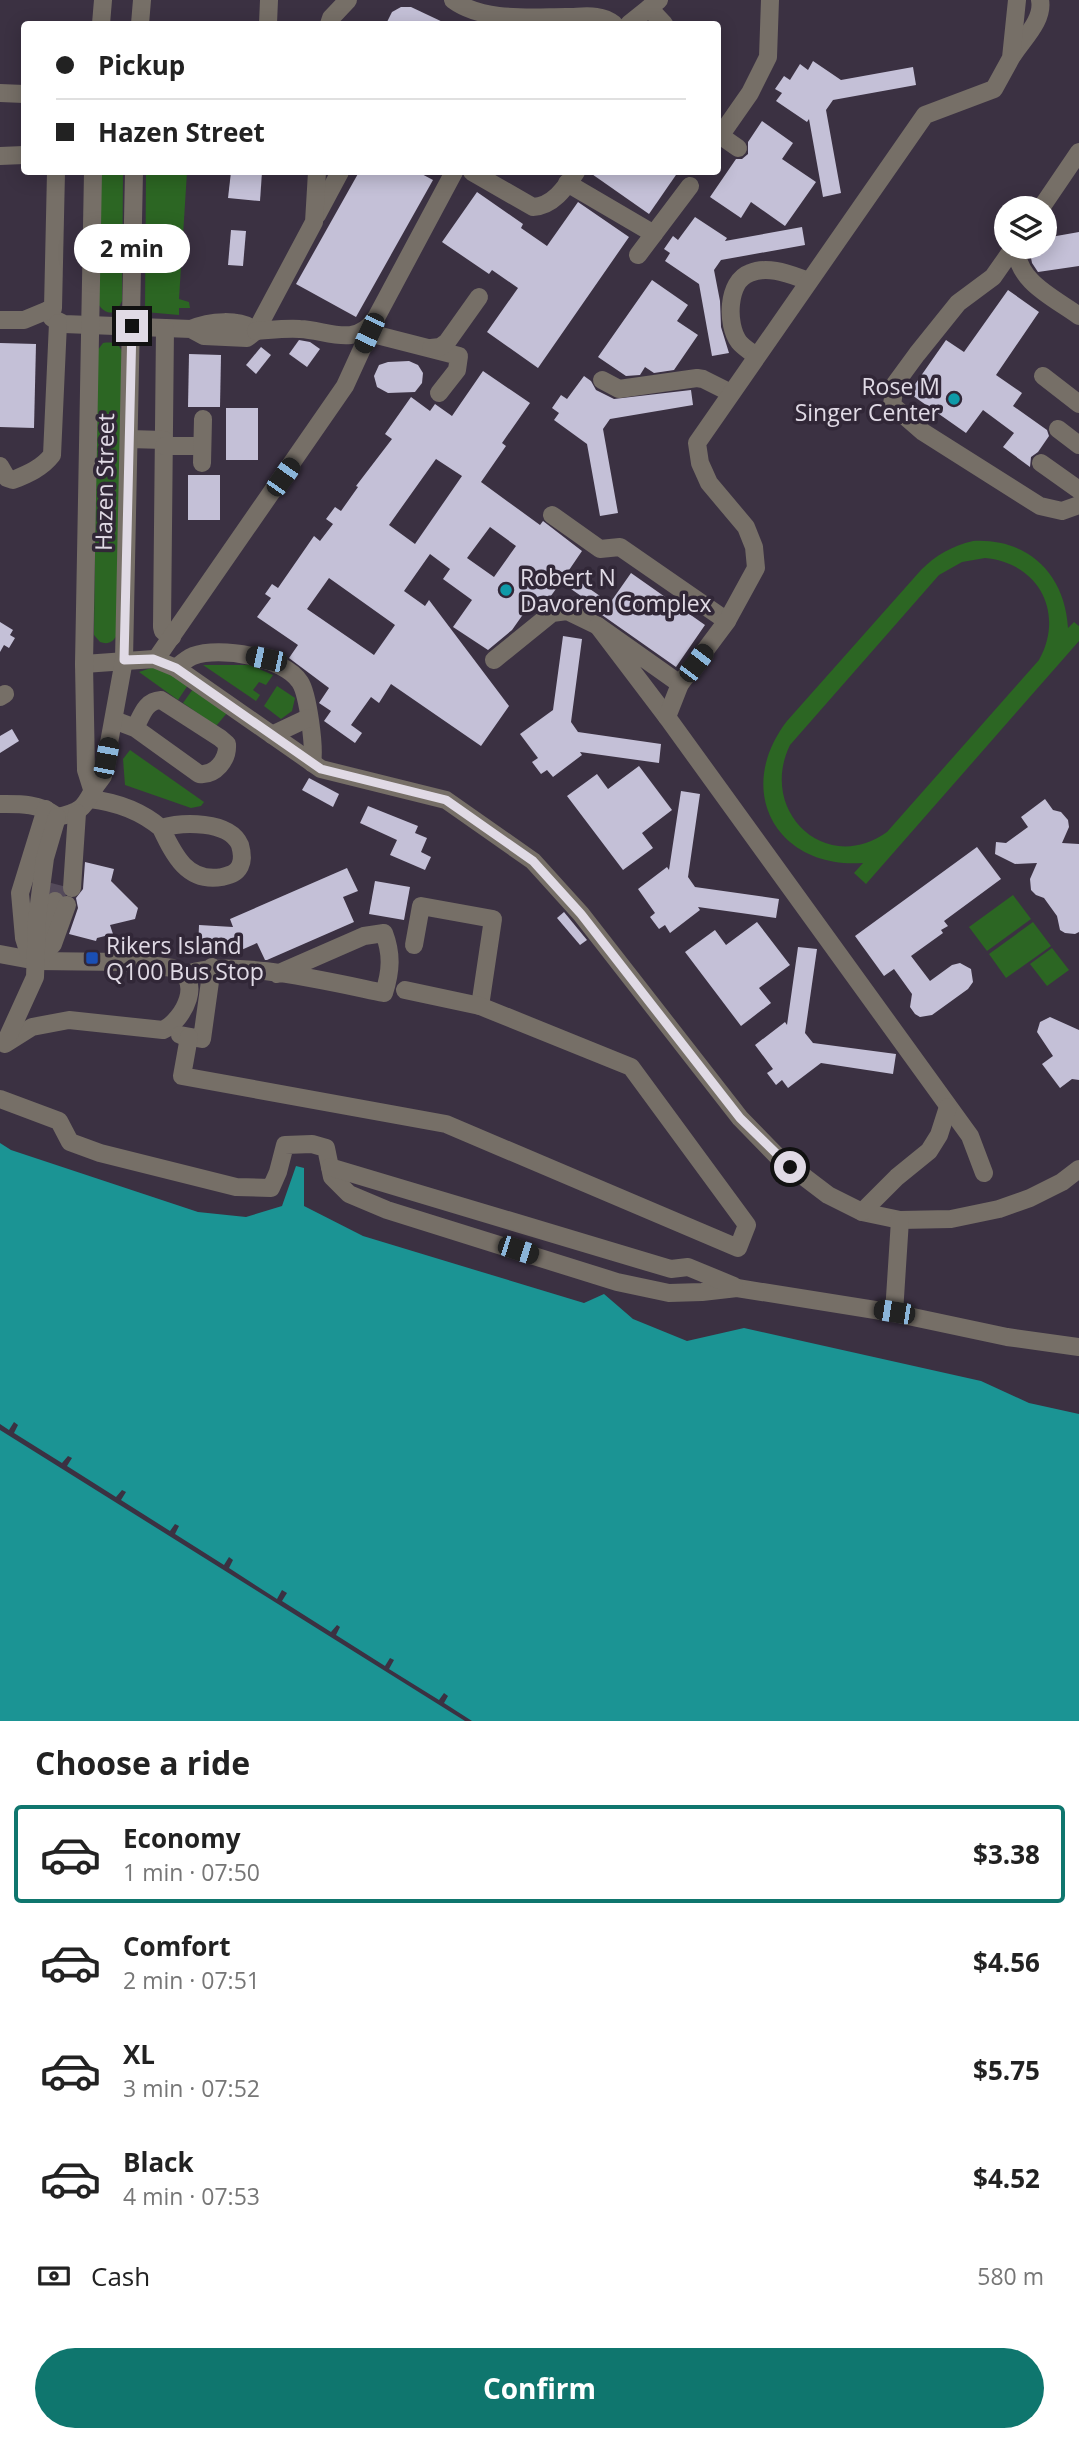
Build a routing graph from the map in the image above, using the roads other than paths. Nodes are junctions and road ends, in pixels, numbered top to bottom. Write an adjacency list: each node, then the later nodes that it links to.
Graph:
1 (103, 0): 10 (street)
2 (142, 0): 11 (street)
3 (269, 0): 12 (street)
4 (348, 0): 13 (street)
5 (453, 0): 14 (street)
6 (770, 0): 19 (street)
7 (1017, 0): 16 (street)
8 (1040, 0): 16 (street)
9 (642, 10): 15 (street)
10 (101, 21)
11 (140, 21)
12 (268, 21)
13 (330, 21)
14 (607, 21)
15 (659, 21)
16 (1011, 58): 40 (street)
17 (0, 93): 18 (street)
18 (21, 94)
19 (721, 132)
20 (721, 136): 21 (street)
21 (738, 148)
22 (1079, 152): 34 (street)
23 (21, 155): 24 (street)
24 (0, 156)
25 (56, 175): 44 (street)
26 (93, 175): 46 (street, Hazen Street)
27 (134, 175): 47 (street, Hazen Street)
28 (317, 175): 35 (street)
29 (338, 175): 35 (street)
30 (452, 175): 42 (street)
31 (572, 177): 32 (street); 36 (street)
32 (501, 179)
33 (690, 186): 36 (street)
34 (1049, 196)
35 (314, 222): 49 (street)
36 (654, 234): 37 (street)
37 (638, 255)
38 (1006, 259): 68 (street)
39 (1018, 259): 43 (street)
40 (809, 281): 53 (street); 53 (street)
41 (479, 297): 52 (street)
42 (377, 316): 50 (street); 51 (street)
43 (1079, 316)
44 (53, 317): 45 (street); 46 (street); 66 (street)
45 (0, 320)
46 (90, 325): 47 (street); 76 (street, Hazen Street)
47 (132, 326): 48 (street); 62 (street, Hazen Street)
48 (165, 328): 49 (street); 63 (street)
49 (256, 331): 51 (street)
50 (369, 333): 52 (street); 54 (street)
51 (330, 335): 54 (street)
52 (432, 348): 57 (street)
53 (756, 356): 58 (street)
54 (353, 369): 72 (street)
55 (1043, 376): 59 (street)
56 (601, 380): 58 (street)
57 (439, 393)
58 (731, 393): 70 (street)
59 (1079, 404)
60 (203, 419): 63 (street)
61 (1058, 429): 64 (street)
62 (129, 439): 63 (street); 74 (street, Hazen Street)
63 (164, 443): 72 (street)
64 (1079, 445)
65 (1041, 463): 67 (street)
66 (0, 466)
67 (1079, 490)
68 (1079, 505)
69 (552, 515): 70 (street)
70 (727, 621): 78 (street)
71 (598, 626): 75 (street); 78 (street); 79 (street)
72 (172, 636): 73 (street)
73 (156, 659): 74 (street); 77 (street)
74 (124, 660): 76 (street); 81 (street, Hazen Street)
75 (494, 660)
76 (84, 664): 85 (street, Hazen Street)
77 (176, 668): 80 (street); 83 (street)
78 (680, 684): 79 (street)
79 (667, 717): 102 (street)
80 (308, 718): 83 (street); 84 (street)
81 (114, 720): 82 (street); 85 (street, Hazen Street)
82 (135, 728): 82 (street)
83 (272, 735): 84 (street)
84 (312, 763): 106 (street)
85 (91, 794): 88 (street, Hazen Street); 89 (street)
86 (0, 804): 87 (street)
87 (52, 813): 88 (street); 92 (street)
88 (77, 813): 92 (street)
89 (161, 828)
90 (414, 945): 97 (street)
91 (0, 954): 92 (street)
92 (34, 960): 95 (street); 100 (street)
93 (212, 967): 94 (street); 95 (street); 99 (street)
94 (277, 974): 94 (street)
95 (184, 976): 98 (street)
96 (405, 990): 97 (street)
97 (480, 1006): 99 (street)
98 (163, 1030): 99 (street); 100 (street)
99 (189, 1037)
100 (2, 1049)
101 (0, 1099): 103 (street)
102 (948, 1107): 105 (street); 106 (street)
103 (330, 1167): 108 (street); 108 (street)
104 (1079, 1168): 107 (street)
105 (984, 1173)
106 (862, 1212): 107 (street)
107 (900, 1220): 109 (street)
108 (737, 1287): 109 (street)
109 (894, 1312): 110 (street)
110 (1079, 1347)

